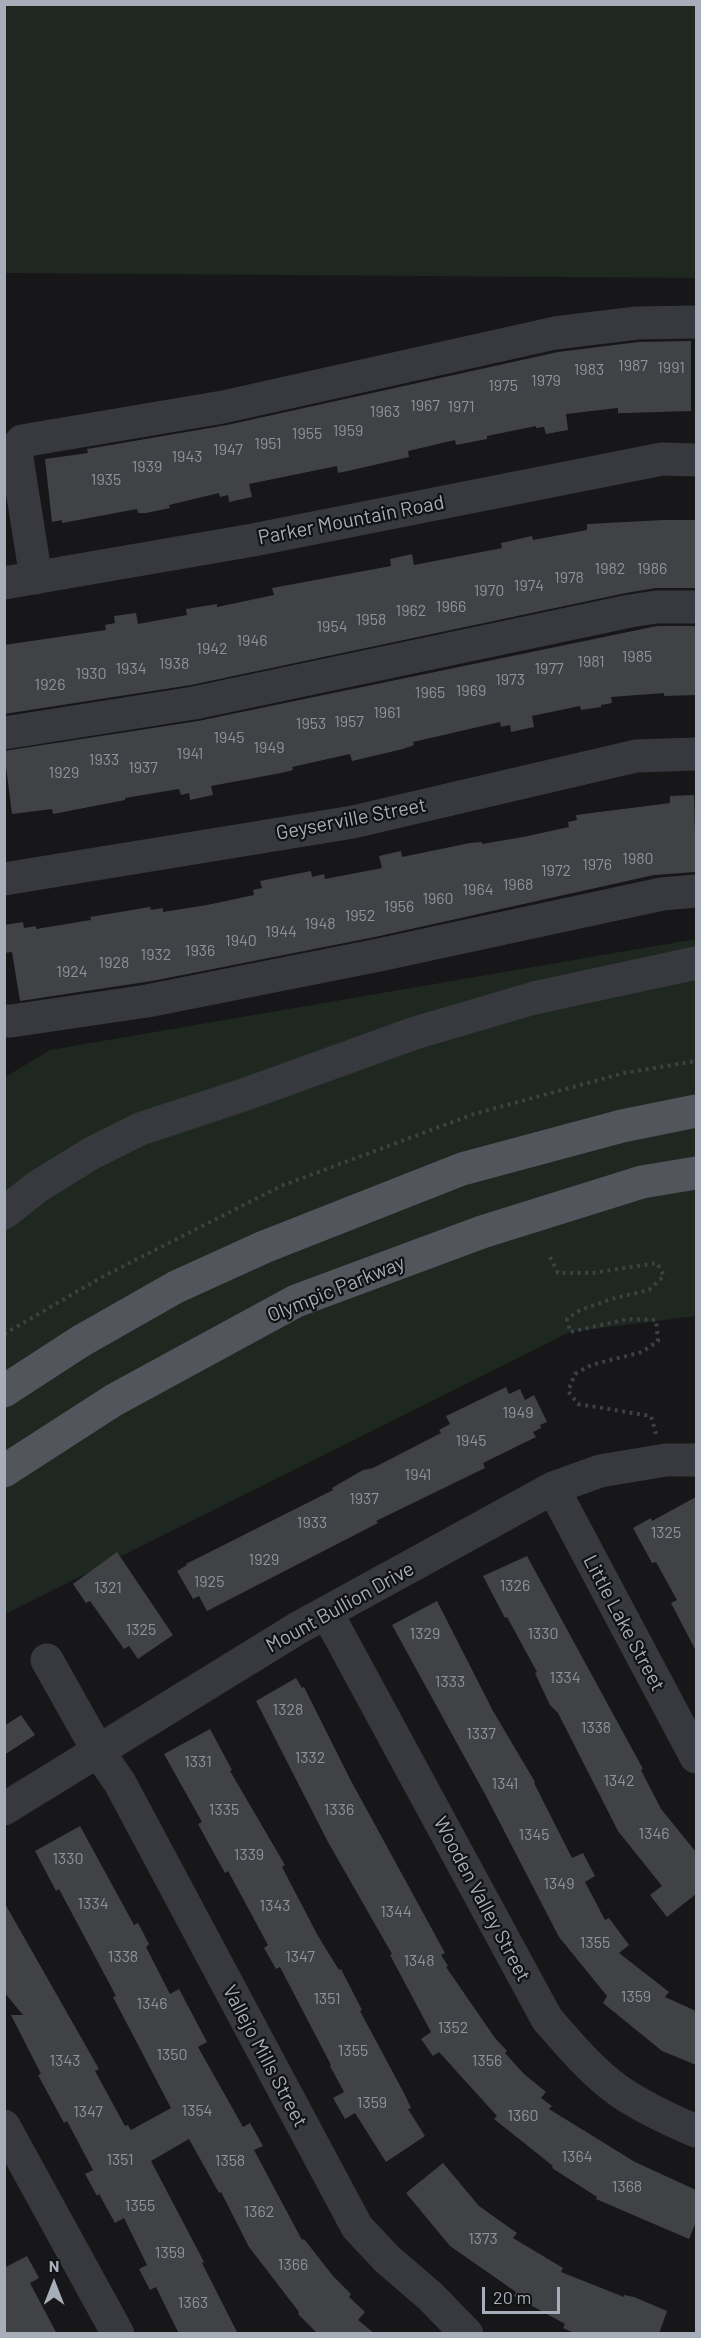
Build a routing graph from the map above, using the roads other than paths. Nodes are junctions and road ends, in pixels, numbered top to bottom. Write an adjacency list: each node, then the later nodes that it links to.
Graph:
1 (696, 322): 3 (street)
2 (696, 460): 3 (street, Parker Mountain Road)
3 (20, 581)
4 (696, 607): 5 (street)
5 (4, 733)
6 (696, 754): 7 (street, Geyserville Street)
7 (4, 879)
8 (696, 891): 10 (street)
9 (696, 963): 13 (street)
10 (4, 1021)
11 (696, 1111): 14 (main road)
12 (696, 1173): 16 (main road, Olympic Parkway)
13 (4, 1213)
14 (4, 1390)
15 (681, 1460): 17 (street, Mount Bullion Drive)
16 (4, 1471)
17 (553, 1488): 18 (street, Mount Bullion Drive); 21 (street, Little Lake Street)
18 (327, 1613): 20 (street, Mount Bullion Drive); 24 (street, Wooden Valley Street)
19 (47, 1660): 20 (street, Vallejo Mills Street)
20 (98, 1751): 22 (street, Mount Bullion Drive); 26 (street, Vallejo Mills Street)
21 (696, 1757)
22 (4, 1809)
23 (4, 2126): 25 (street)
24 (696, 2131)
25 (118, 2334)
26 (466, 2334)

